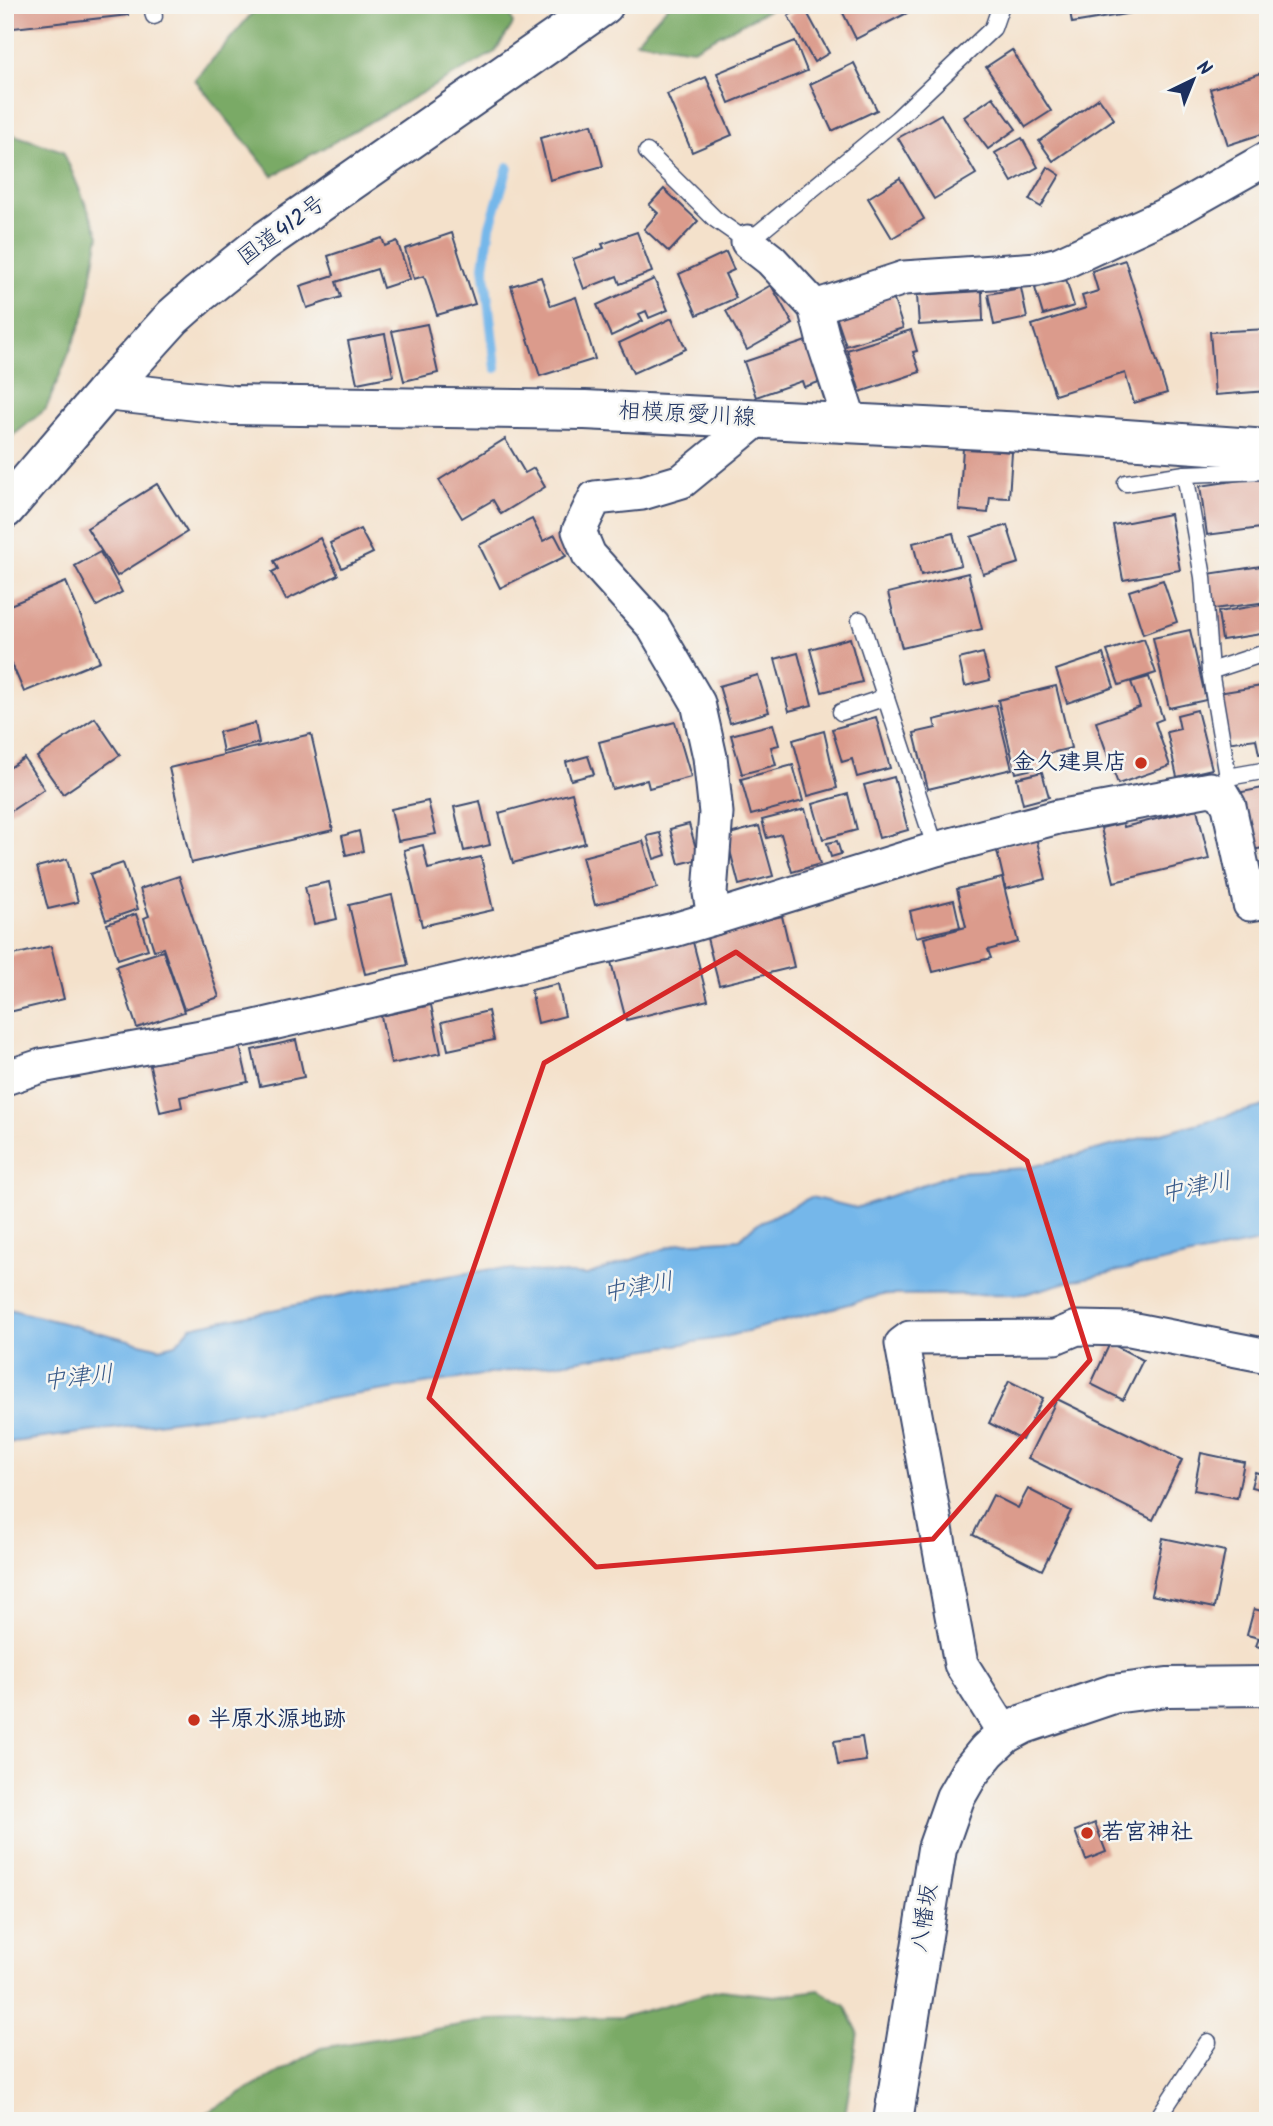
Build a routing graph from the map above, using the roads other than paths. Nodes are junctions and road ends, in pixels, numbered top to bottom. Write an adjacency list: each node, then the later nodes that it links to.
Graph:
1 (604, 5): 7 (main road, 国道412号)
2 (1001, 5): 5 (lane)
3 (647, 152): 5 (lane)
4 (1268, 158): 6 (street)
5 (748, 242): 6 (street)
6 (815, 307): 9 (street)
7 (106, 391): 8 (main road, 相模原愛川線); 14 (main road, 国道412号)
8 (759, 418): 9 (main road, 相模原愛川線); 24 (street)
9 (851, 424): 10 (main road, 相模原愛川線)
10 (1268, 449)
11 (1268, 471): 12 (lane)
12 (1185, 474): 13 (lane); 17 (lane)
13 (1126, 483)
14 (5, 509)
15 (860, 621): 18 (lane)
16 (1268, 652): 17 (lane)
17 (1210, 671): 21 (lane)
18 (886, 697): 19 (lane); 22 (lane)
19 (841, 712)
20 (1268, 771): 21 (lane)
21 (1225, 786): 22 (street); 23 (street)
22 (936, 849): 24 (street)
23 (1268, 901)
24 (714, 918): 25 (street)
25 (5, 1078)
26 (1268, 1356): 28 (street)
27 (1268, 1686): 28 (main road)
28 (1005, 1734): 30 (main road, 八幡坂)
29 (1208, 2042): 31 (lane)
30 (893, 2121)
31 (1156, 2121)

